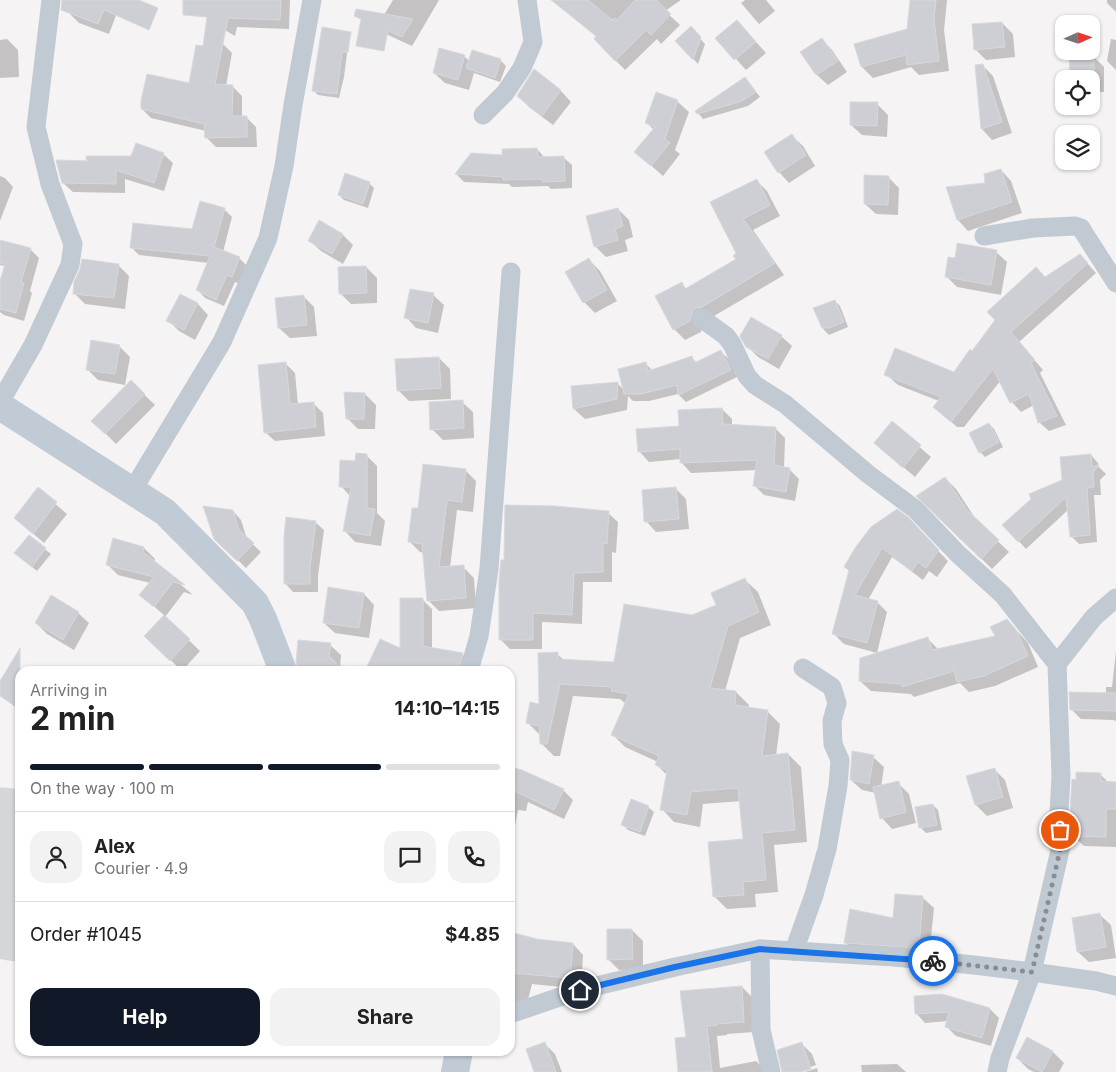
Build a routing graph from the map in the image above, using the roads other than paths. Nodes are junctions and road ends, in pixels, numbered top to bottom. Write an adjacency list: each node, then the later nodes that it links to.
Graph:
1 (51, 0): 9 (street)
2 (312, 0): 11 (street)
3 (527, 0): 4 (street)
4 (483, 115)
5 (984, 236): 7 (street)
6 (511, 272): 15 (street)
7 (1116, 283)
8 (701, 318): 13 (street)
9 (0, 402)
10 (0, 406): 11 (street)
11 (132, 491): 14 (street)
12 (1116, 598): 13 (street)
13 (1057, 664): 19 (street)
14 (281, 666)
15 (470, 666)
16 (803, 668): 18 (street)
17 (760, 949): 18 (street); 21 (street); 22 (street)
18 (794, 951): 19 (street)
19 (1032, 972): 20 (street); 23 (street)
20 (1116, 986)
21 (515, 1012)
22 (771, 1072)
23 (997, 1072)

